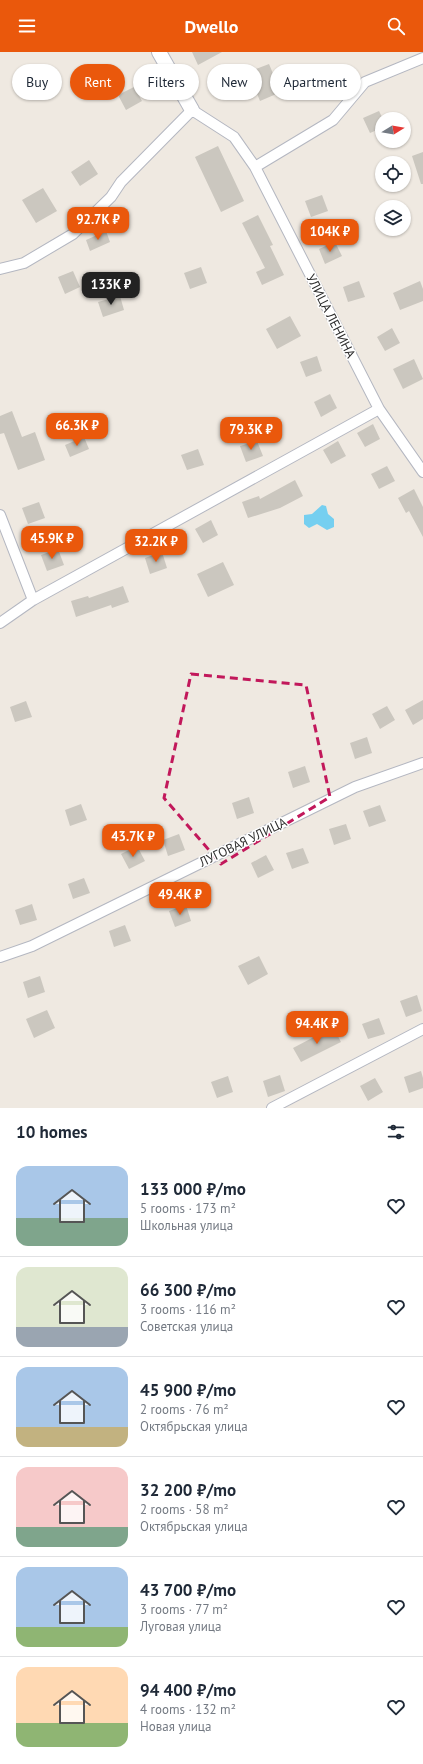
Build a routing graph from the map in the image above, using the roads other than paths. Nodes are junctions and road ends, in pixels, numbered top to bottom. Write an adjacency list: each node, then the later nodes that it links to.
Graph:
1 (159, 52): 3 (street)
2 (423, 58): 4 (street)
3 (192, 110): 4 (street, УЛИЦА ЛЕНИНА); 5 (street)
4 (255, 167): 6 (street, УЛИЦА ЛЕНИНА)
5 (0, 269)
6 (379, 409): 7 (street, УЛИЦА ЛЕНИНА); 9 (street)
7 (423, 472)
8 (0, 515): 9 (street)
9 (33, 600): 10 (street)
10 (0, 623)
11 (423, 763): 12 (street, ЛУГОВАЯ УЛИЦА)
12 (0, 957)
13 (423, 1029): 14 (street)
14 (272, 1108)

